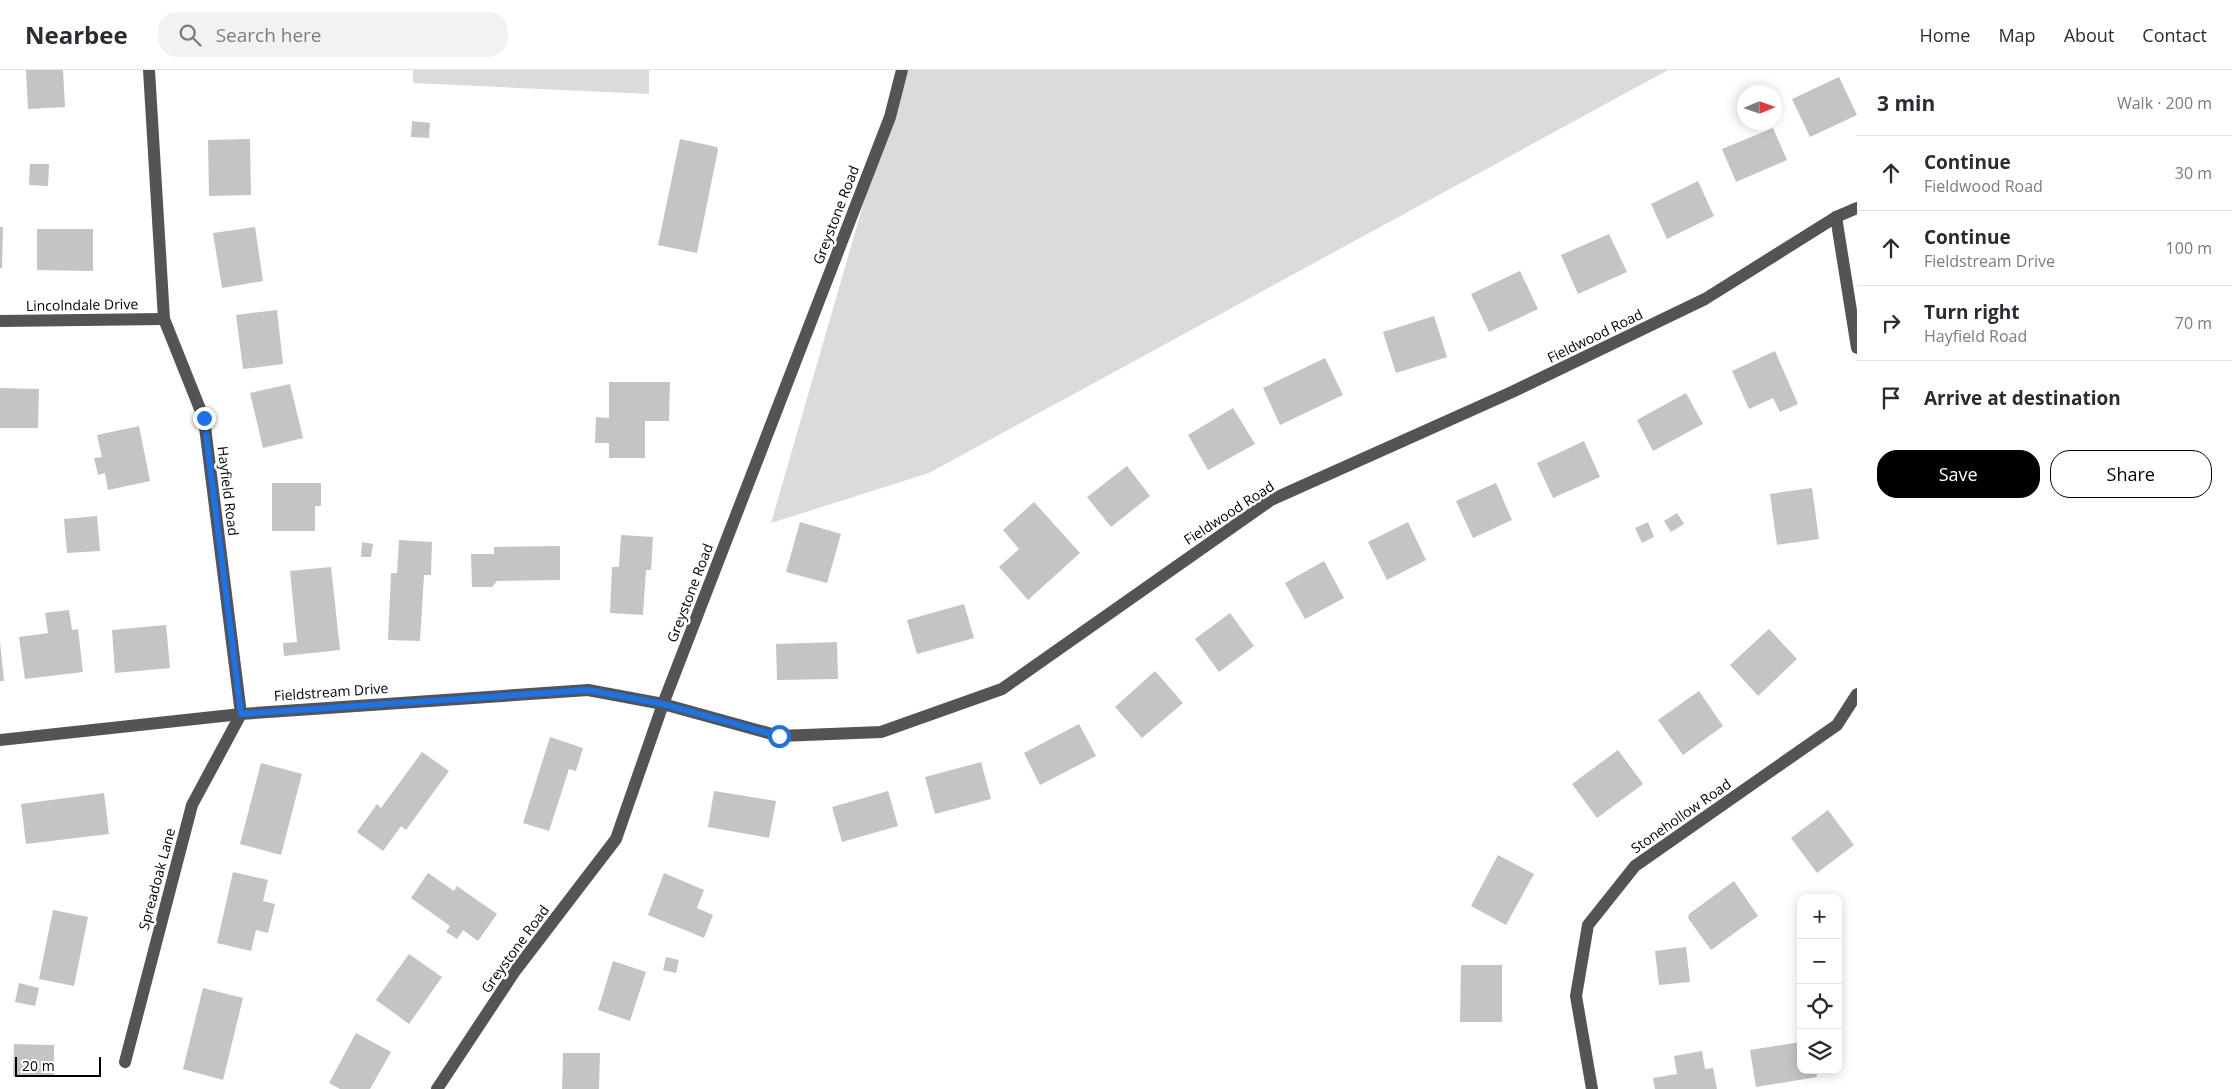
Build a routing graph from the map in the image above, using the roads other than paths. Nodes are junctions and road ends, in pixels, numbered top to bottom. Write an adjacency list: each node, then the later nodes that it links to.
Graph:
1 (148, 70): 5 (street, Hayfield Road)
2 (902, 70): 9 (street, Greystone Road)
3 (1857, 208): 4 (street, Fieldwood Road)
4 (1836, 217): 7 (street); 9 (street, Fieldwood Road)
5 (164, 319): 6 (street, Lincolndale Drive); 10 (street, Hayfield Road)
6 (0, 321)
7 (1857, 348)
8 (1857, 694): 14 (street, Stonehollow Road)
9 (663, 704): 10 (street, Fieldstream Drive); 13 (street, Greystone Road)
10 (241, 714): 11 (street, Fieldstream Drive); 12 (street, Spreadoak Lane)
11 (0, 740)
12 (125, 1062)
13 (437, 1089)
14 (1592, 1089)

